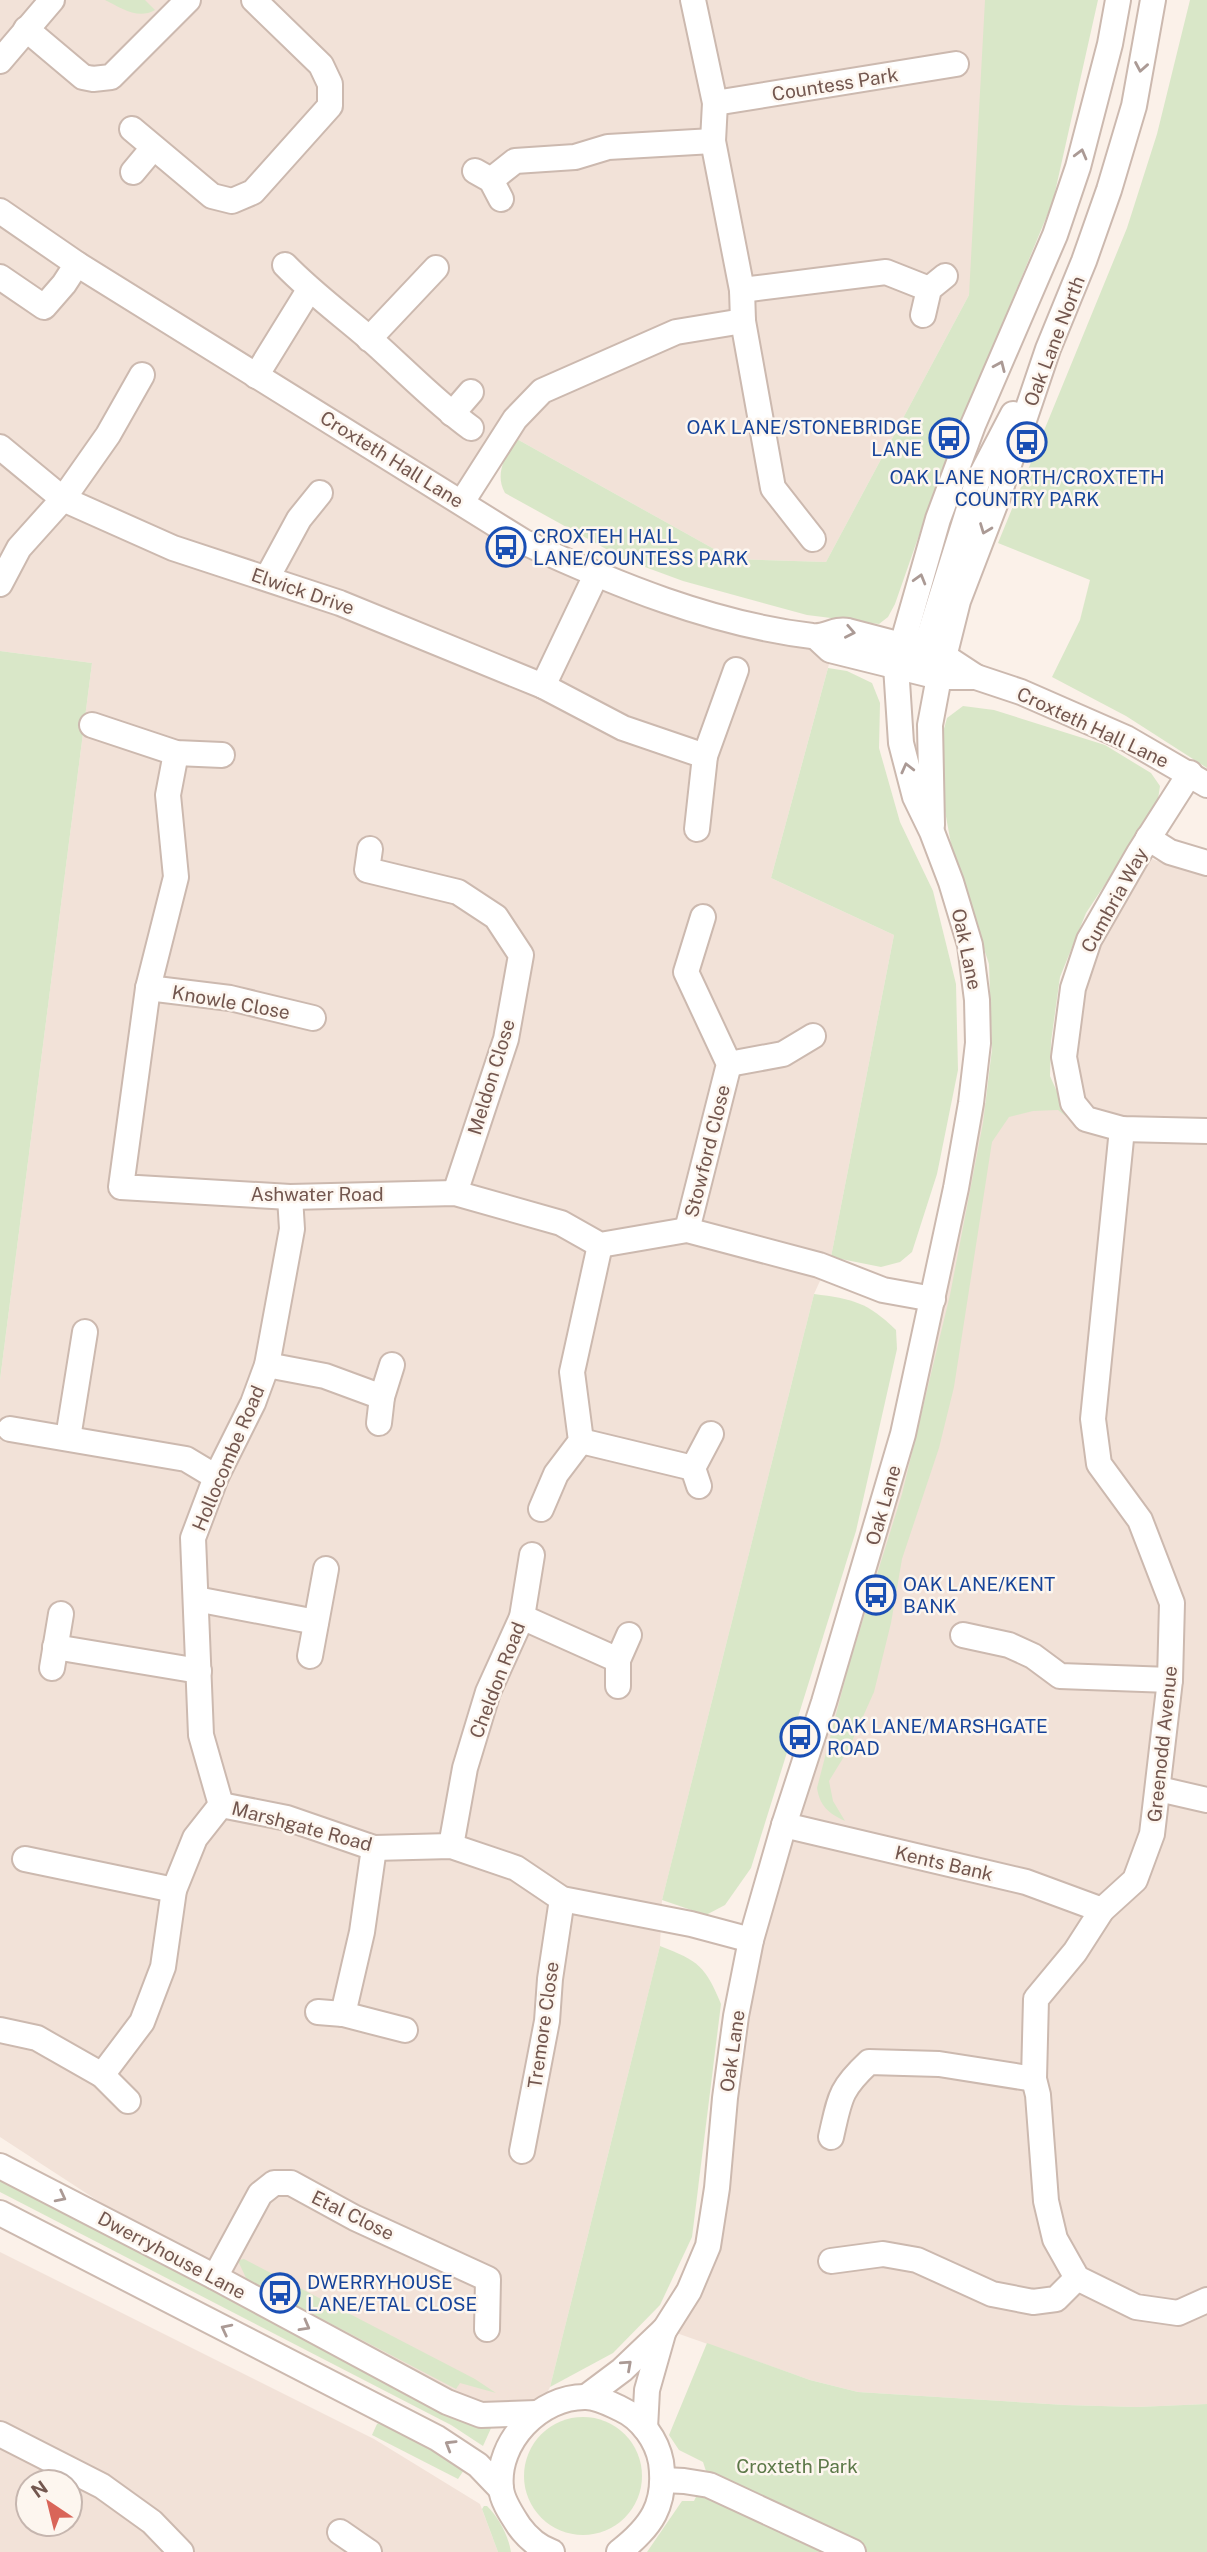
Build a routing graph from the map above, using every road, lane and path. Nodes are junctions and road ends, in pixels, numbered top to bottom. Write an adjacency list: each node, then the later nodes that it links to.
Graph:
1 (52, 0): 7 (street)
2 (188, 0): 7 (street)
3 (254, 0): 13 (street)
4 (693, 0): 10 (street)
5 (1118, 0): 38 (street, Oak Lane North, one-way to 5)
6 (1153, 0): 26 (street, Oak Lane North, one-way to 26)
7 (26, 29): 8 (street)
8 (0, 61)
9 (957, 68): 10 (street, Countess Park)
10 (715, 103): 12 (street)
11 (132, 129): 13 (street)
12 (713, 141): 15 (street); 22 (street)
13 (153, 148): 14 (street)
14 (133, 172)
15 (489, 183)
16 (0, 211): 17 (street, Croxteth Hall Lane)
17 (77, 264): 20 (street); 28 (street, Croxteth Hall Lane)
18 (285, 265): 21 (street)
19 (439, 267): 25 (street)
20 (0, 277)
21 (309, 290): 25 (street); 28 (street)
22 (742, 290): 23 (street); 24 (street)
23 (923, 315)
24 (743, 321): 33 (street); 34 (street)
25 (369, 339): 29 (street)
26 (1048, 349): 38 (street); 39 (street, Oak Lane North, one-way to 39)
27 (142, 375): 32 (street)
28 (256, 376): 33 (street, Croxteth Hall Lane)
29 (471, 393)
30 (0, 447): 32 (street, Elwick Drive)
31 (320, 493): 36 (street)
32 (63, 499): 36 (street, Elwick Drive); 37 (street)
33 (462, 502): 35 (street, Croxteth Hall Lane)
34 (813, 539)
35 (596, 575): 38 (street, Croxteth Hall Lane); 41 (street)
36 (267, 578): 41 (street, Elwick Drive)
37 (0, 584)
38 (905, 653): 39 (street, Croxteth Hall Lane); 48 (street, Oak Lane, one-way to 38)
39 (941, 666): 46 (street, Croxteth Hall Lane); 48 (street, Oak Lane)
40 (736, 670): 45 (street)
41 (543, 686): 45 (street, Elwick Drive)
42 (92, 725): 43 (street)
43 (176, 753): 44 (street); 53 (street, Ashwater Road)
44 (222, 755)
45 (705, 756): 47 (street)
46 (1198, 779): 49 (street, Cumbria Way)
47 (697, 829)
48 (932, 832): 63 (street, Oak Lane)
49 (1149, 838): 51 (street); 57 (street, Cumbria Way)
50 (370, 849): 59 (street, Meldon Close)
51 (1207, 863)
52 (704, 917): 56 (street, Stowford Close)
53 (148, 988): 54 (street, Knowle Close); 60 (street, Ashwater Road)
54 (313, 1018)
55 (813, 1035): 56 (street)
56 (729, 1064): 61 (street, Stowford Close)
57 (1122, 1129): 58 (street, Cumbria Way); 86 (street, Greenodd Avenue)
58 (1207, 1131)
59 (455, 1193): 60 (street, Ashwater Road); 62 (street, Ashwater Road)
60 (290, 1196): 65 (street, Hollocombe Road)
61 (687, 1230): 62 (street); 63 (street)
62 (600, 1245): 72 (street)
63 (933, 1299): 91 (street, Oak Lane)
64 (85, 1332): 71 (street)
65 (267, 1365): 67 (street); 73 (street, Hollocombe Road)
66 (392, 1365): 67 (street)
67 (382, 1397): 68 (street)
68 (379, 1423)
69 (10, 1429): 71 (street)
70 (712, 1434): 72 (street)
71 (68, 1438): 73 (street)
72 (581, 1441): 74 (street)
73 (216, 1477): 77 (street, Hollocombe Road)
74 (541, 1509)
75 (533, 1555): 79 (street, Cheldon Road)
76 (326, 1569): 80 (street)
77 (196, 1600): 80 (street); 85 (street, Hollocombe Road)
78 (61, 1614): 85 (street)
79 (522, 1617): 84 (street); 92 (street, Cheldon Road)
80 (316, 1622): 83 (street)
81 (629, 1635): 84 (street)
82 (962, 1635): 86 (street)
83 (310, 1656)
84 (618, 1660): 87 (street)
85 (199, 1671): 90 (street, Hollocombe Road)
86 (1170, 1680): 88 (street, Greenodd Avenue)
87 (618, 1686)
88 (1159, 1789): 89 (street); 97 (street, Greenodd Avenue)
89 (1207, 1800)
90 (221, 1805): 93 (street, Marshgate Road); 95 (street, Marshgate Road)
91 (783, 1825): 97 (street, Kents Bank); 98 (street, Oak Lane)
92 (452, 1846): 93 (street, Marshgate Road); 96 (street, Marshgate Road)
93 (374, 1848): 100 (street)
94 (25, 1859): 95 (street)
95 (174, 1890): 101 (street, Marshgate Road)
96 (562, 1899): 98 (street, Marshgate Road); 105 (street, Tremore Close)
97 (1102, 1910): 102 (street, Greenodd Avenue)
98 (751, 1940): 113 (street, Oak Lane)
99 (0, 2030): 101 (street)
100 (405, 2030)
101 (102, 2075): 103 (street)
102 (1034, 2079): 104 (street); 110 (street, Greenodd Avenue)
103 (128, 2101)
104 (831, 2137)
105 (522, 2151)
106 (0, 2166): 109 (street, Dwerryhouse Lane, one-way to 109)
107 (0, 2213): 119 (street, Dwerryhouse Lane, one-way to 107)
108 (831, 2261): 110 (street)
109 (215, 2277): 112 (street, Etal Close); 115 (street, Dwerryhouse Lane, one-way to 115)
110 (1077, 2278): 111 (street)
111 (1207, 2300)
112 (487, 2329)
113 (665, 2329): 114 (street, Oak Lane, one-way to 113); 116 (street, Oak Lane)
114 (586, 2397): 115 (street); 116 (street)
115 (537, 2413): 119 (street)
116 (645, 2428): 118 (street)
117 (0, 2434): 122 (street)
118 (663, 2480): 125 (street); 126 (street)
119 (501, 2489): 121 (street)
120 (340, 2532): 123 (street)
121 (527, 2544): 124 (street)
122 (181, 2552)
123 (369, 2552)
124 (552, 2552)
125 (619, 2552)
126 (853, 2552)

